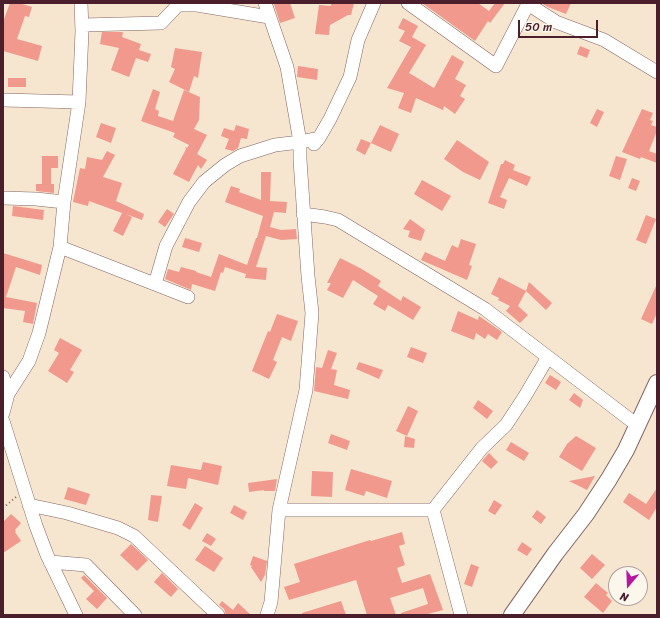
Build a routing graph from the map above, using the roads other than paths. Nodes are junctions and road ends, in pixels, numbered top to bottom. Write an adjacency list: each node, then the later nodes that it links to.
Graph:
1 (81, 3): 8 (street)
2 (265, 3): 7 (street)
3 (374, 3): 12 (street)
4 (408, 3): 6 (street)
5 (177, 4): 7 (street); 8 (street)
6 (528, 4): 9 (street)
7 (269, 16): 13 (street)
8 (82, 25): 11 (street)
9 (657, 72)
10 (3, 100): 11 (street)
11 (79, 102): 16 (street)
12 (319, 138): 13 (street); 14 (street)
13 (300, 142): 14 (street); 19 (street)
14 (300, 160): 17 (street)
15 (3, 198): 16 (street)
16 (64, 202): 18 (street)
17 (303, 214): 21 (street); 29 (street)
18 (60, 247): 19 (street); 24 (street)
19 (155, 284): 20 (street)
20 (188, 297)
21 (548, 357): 27 (street); 30 (street)
22 (3, 377): 24 (street)
23 (657, 383): 27 (street)
24 (8, 394): 25 (street)
25 (3, 413)
26 (3, 421): 28 (street)
27 (637, 425): 37 (street)
28 (29, 505): 31 (street); 34 (street)
29 (279, 510): 30 (street); 35 (street)
30 (433, 510): 36 (street)
31 (50, 562): 32 (street); 33 (street)
32 (76, 615)
33 (135, 615)
34 (218, 615)
35 (267, 615)
36 (461, 615)
37 (512, 615)

